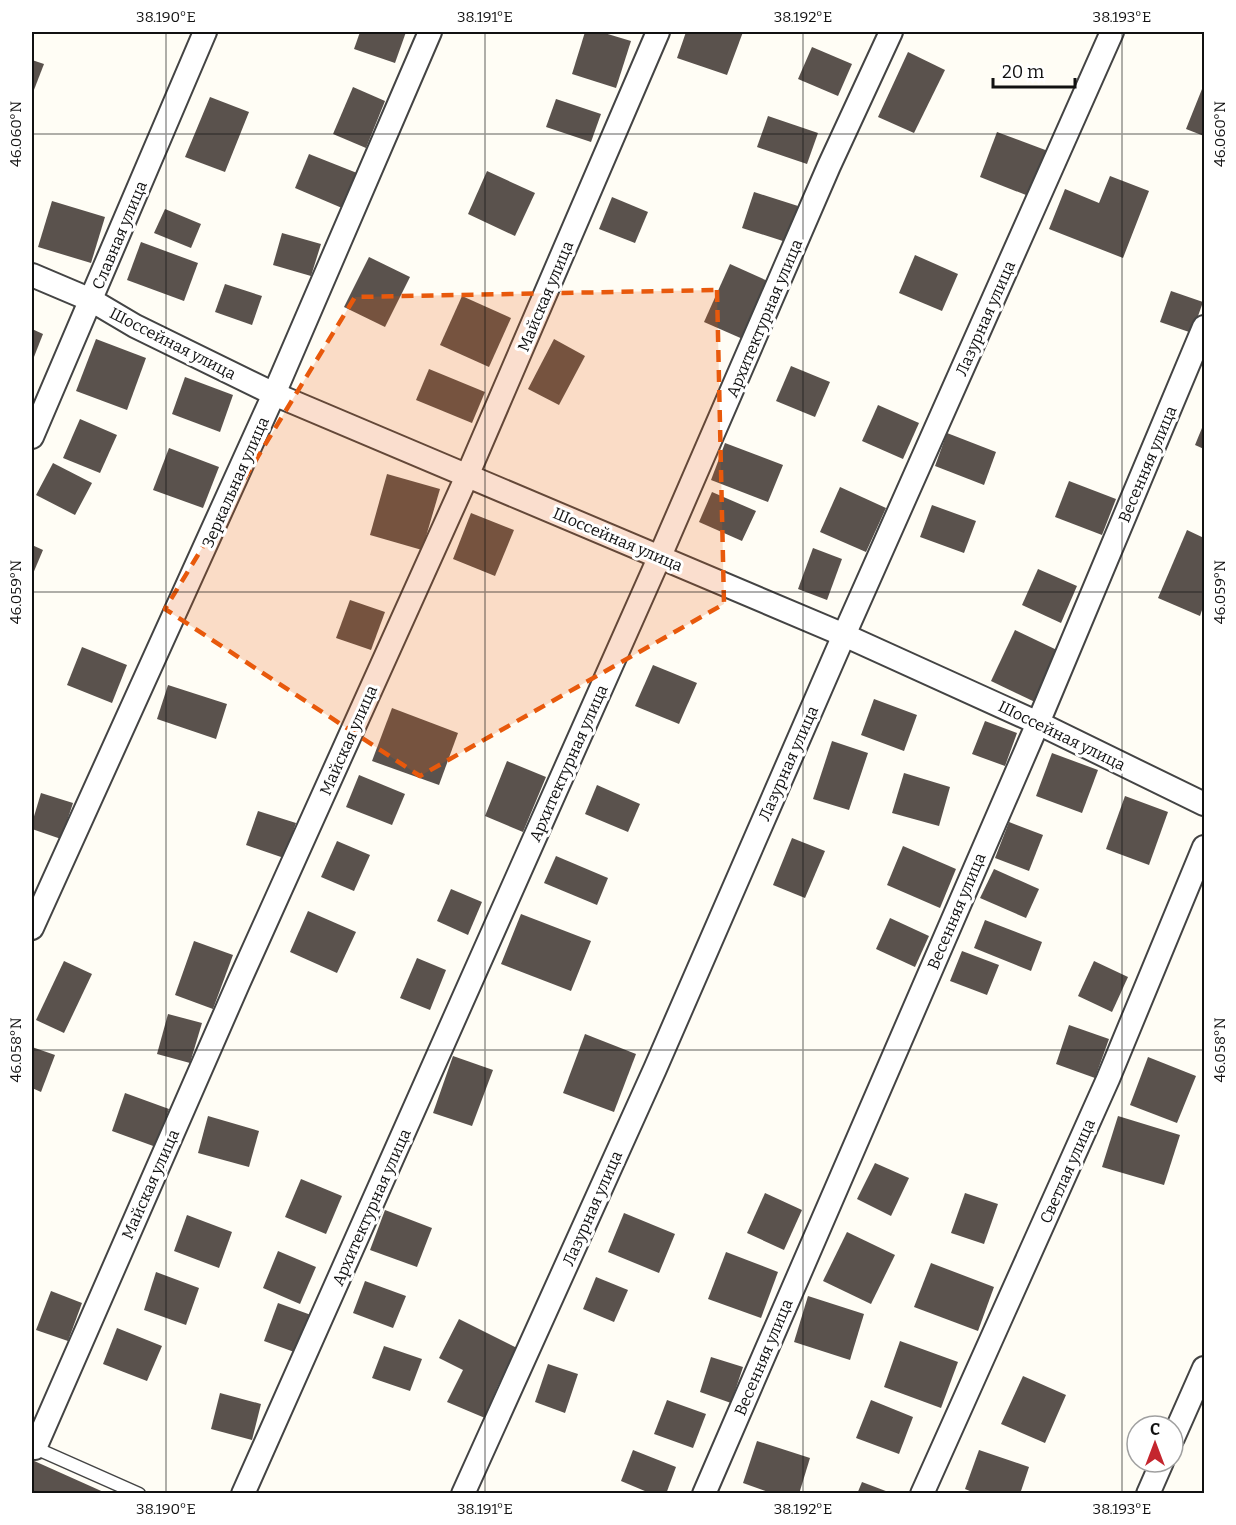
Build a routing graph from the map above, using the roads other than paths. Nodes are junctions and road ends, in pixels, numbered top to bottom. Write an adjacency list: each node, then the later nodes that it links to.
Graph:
1 (205, 32): 7 (street, Славная улица)
2 (430, 32): 9 (street, Зеркальная улица)
3 (658, 32): 11 (street, Майская улица)
4 (891, 32): 12 (street, Архитектурная улица)
5 (1112, 32): 13 (street, Лазурная улица)
6 (32, 275): 7 (street, Шоссейная улица)
7 (91, 300): 9 (street, Шоссейная улица); 10 (street, Славная улица)
8 (1204, 327): 14 (street, Весенняя улица)
9 (274, 394): 11 (street, Шоссейная улица); 17 (street, Зеркальная улица)
10 (32, 437)
11 (467, 476): 12 (street, Шоссейная улица); 20 (street, Майская улица)
12 (660, 556): 13 (street, Шоссейная улица); 23 (street, Архитектурная улица)
13 (844, 635): 14 (street, Шоссейная улица); 24 (street, Лазурная улица)
14 (1038, 723): 15 (street, Шоссейная улица); 25 (street, Весенняя улица)
15 (1204, 804)
16 (1204, 847): 26 (street, Светлая улица)
17 (32, 928)
18 (1204, 1368): 19 (street)
19 (1184, 1414)
20 (33, 1447): 22 (lane)
21 (1157, 1474): 27 (street)
22 (139, 1494)
23 (243, 1494)
24 (463, 1494)
25 (705, 1494)
26 (922, 1494)
27 (1148, 1494)

